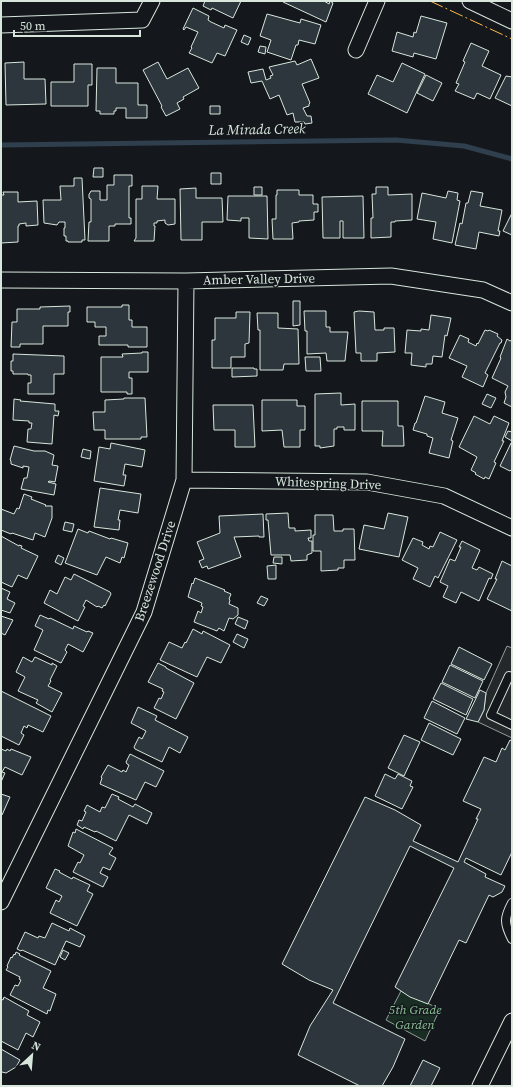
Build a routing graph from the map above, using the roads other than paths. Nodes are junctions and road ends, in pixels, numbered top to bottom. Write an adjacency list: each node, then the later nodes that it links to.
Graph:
1 (152, 1): 5 (street)
2 (378, 1): 6 (street)
3 (470, 1): 4 (street)
4 (512, 21)
5 (1, 25)
6 (356, 50)
7 (1, 280): 8 (street, Amber Valley Drive)
8 (186, 281): 9 (street, Amber Valley Drive); 10 (street, Breezewood Drive)
9 (512, 303)
10 (184, 480): 11 (street, Whitespring Drive); 14 (street, Breezewood Drive)
11 (512, 528)
12 (512, 677): 13 (lane)
13 (512, 725)
14 (1, 902)
15 (512, 903): 16 (lane)
16 (512, 938)
17 (512, 1021): 18 (street)
18 (480, 1086)

